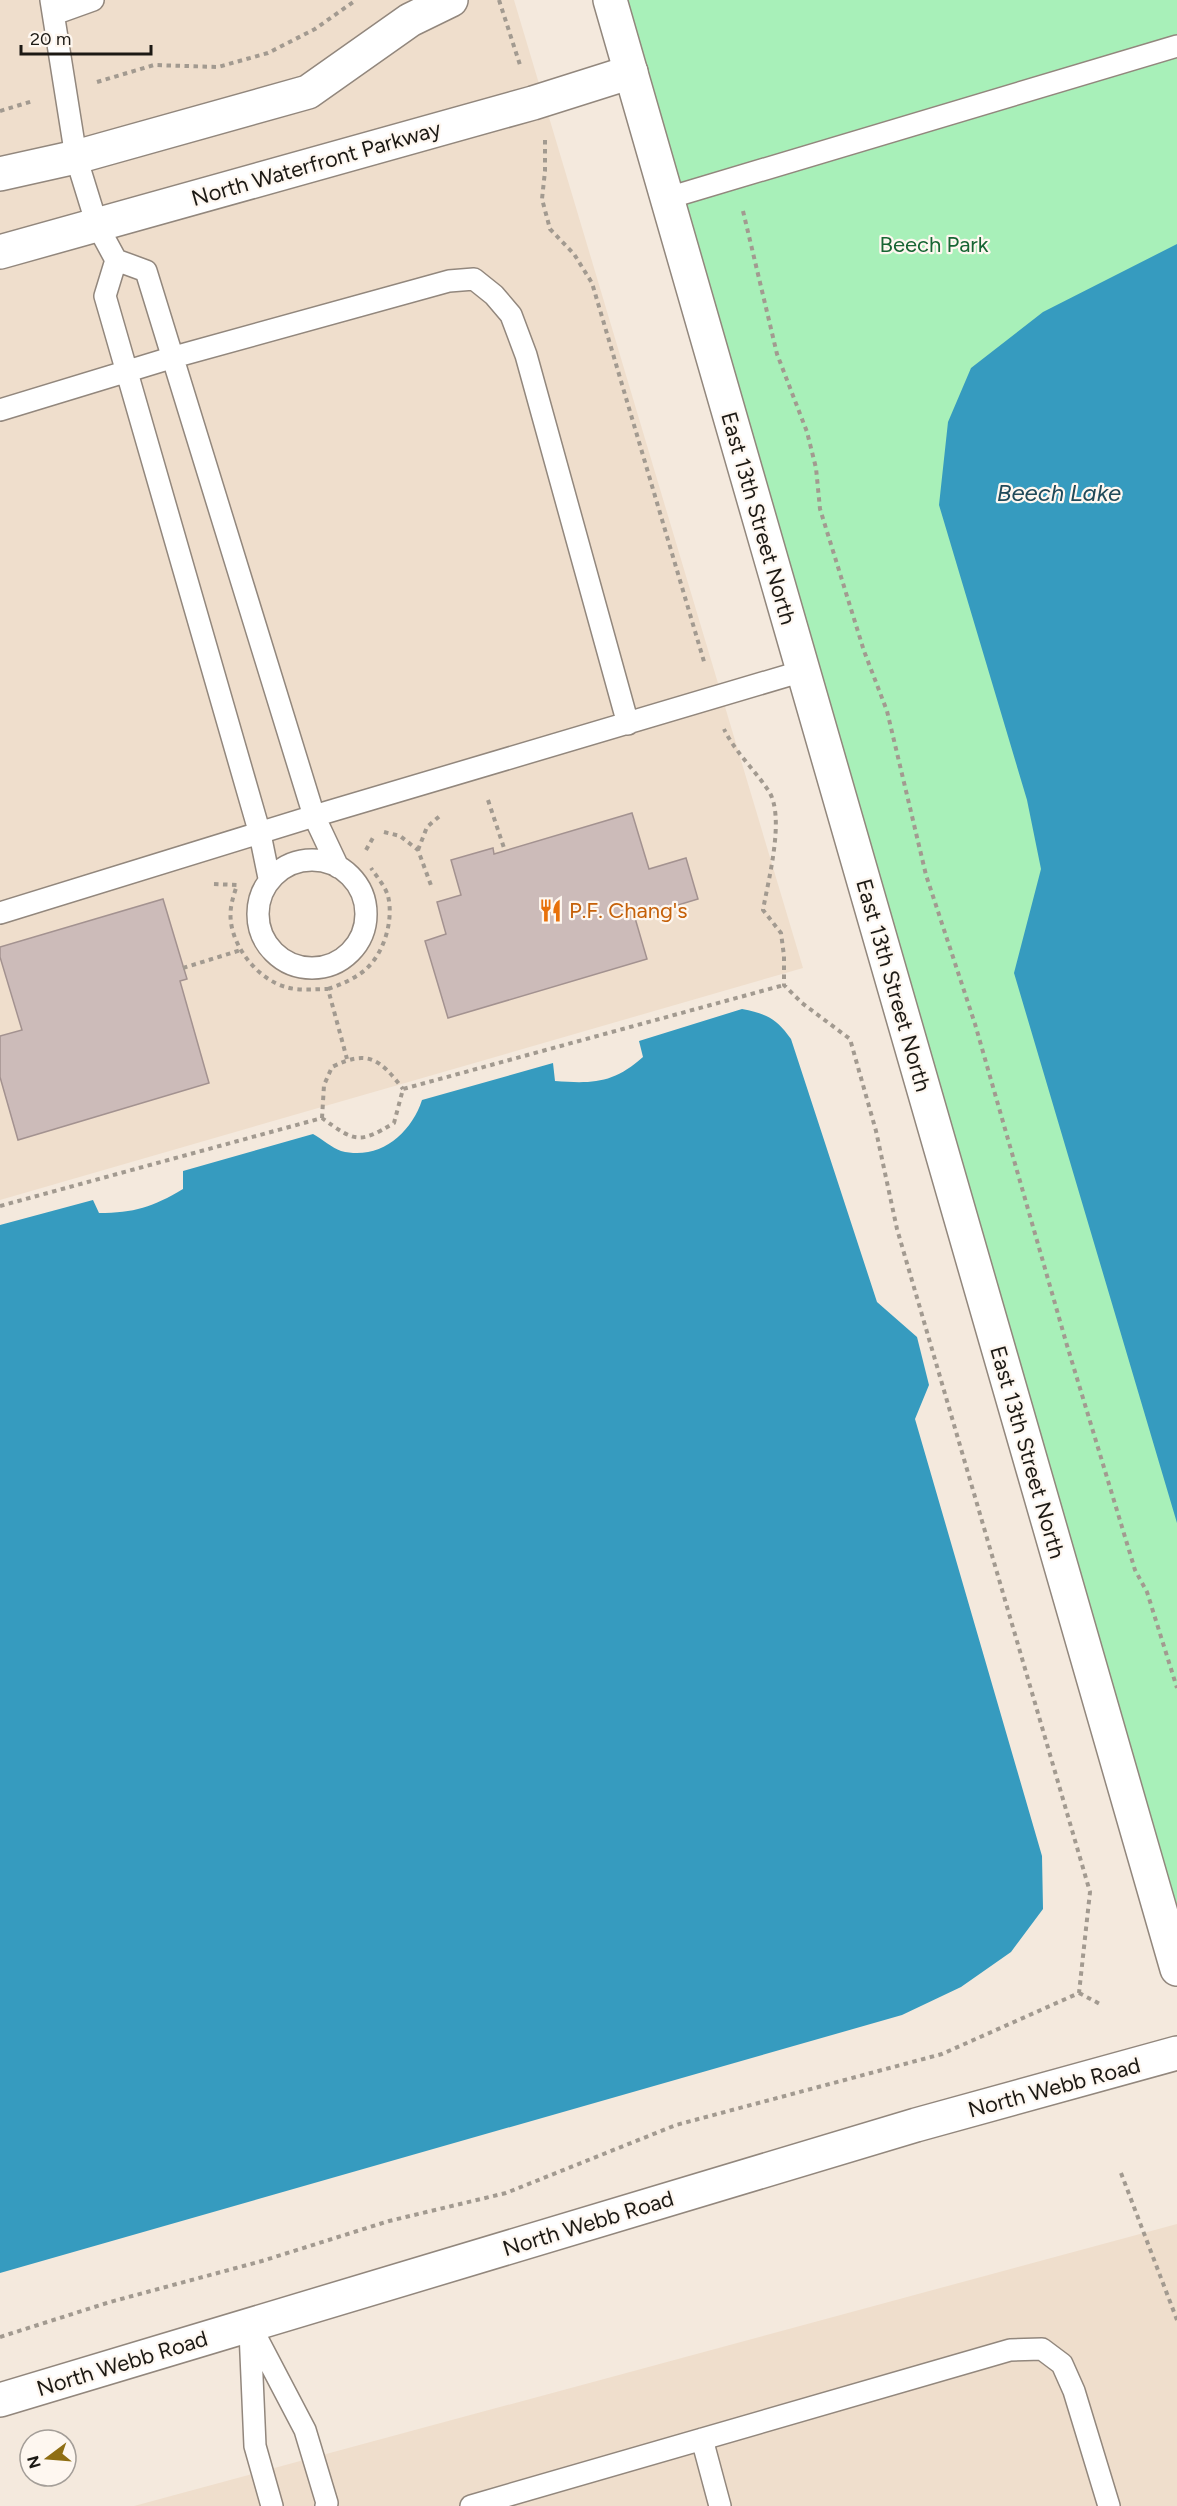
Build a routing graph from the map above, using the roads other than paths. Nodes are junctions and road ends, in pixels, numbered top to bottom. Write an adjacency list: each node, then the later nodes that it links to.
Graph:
1 (93, 0): 4 (lane)
2 (451, 0): 7 (main road)
3 (610, 0): 6 (main road, East 13th Street North)
4 (52, 7): 7 (lane)
5 (1177, 46): 9 (lane)
6 (632, 72): 9 (main road, East 13th Street North); 10 (main road, North Waterfront Parkway)
7 (76, 157): 8 (main road); 10 (lane)
8 (0, 174)
9 (668, 198): 16 (main road, East 13th Street North)
10 (97, 225): 11 (main road, North Waterfront Parkway); 12 (lane)
11 (0, 252)
12 (116, 260): 13 (lane); 14 (lane)
13 (174, 357): 14 (lane); 17 (lane); 18 (lane)
14 (127, 372): 15 (lane); 19 (lane)
15 (0, 410)
16 (803, 671): 17 (lane); 23 (main road, East 13th Street North)
17 (628, 724): 18 (lane)
18 (314, 816): 19 (lane); 20 (lane)
19 (260, 834): 21 (lane); 22 (lane)
20 (338, 867): 21 (lane); 21 (lane)
21 (269, 878)
22 (0, 913)
23 (1177, 1969)
24 (1177, 2053): 25 (main road, North Webb Road)
25 (250, 2325): 26 (main road, North Webb Road); 28 (lane); 29 (lane)
26 (0, 2400)
27 (702, 2439): 30 (lane); 31 (lane); 32 (lane)
28 (272, 2506)
29 (326, 2506)
30 (471, 2506)
31 (720, 2506)
32 (1109, 2506)

